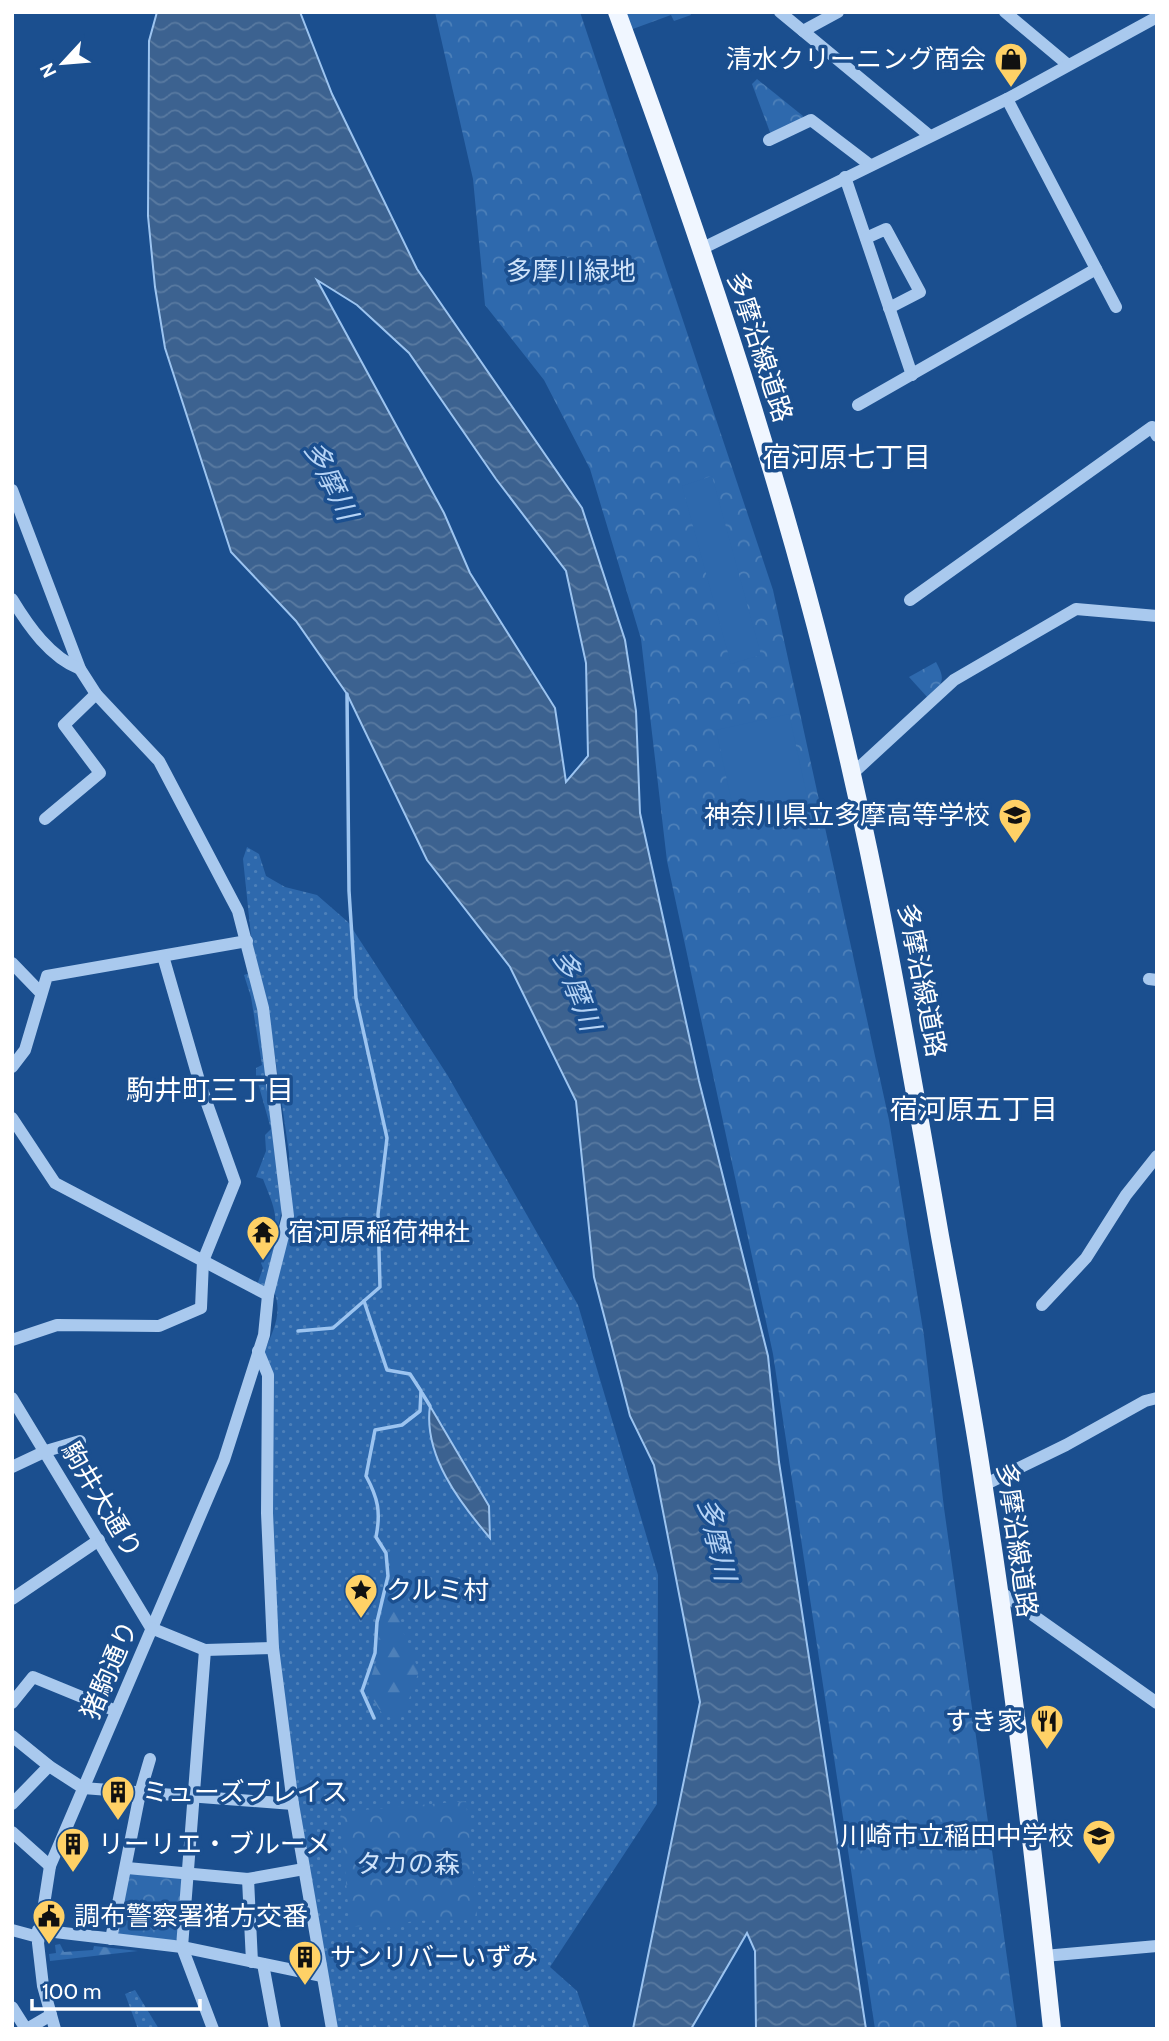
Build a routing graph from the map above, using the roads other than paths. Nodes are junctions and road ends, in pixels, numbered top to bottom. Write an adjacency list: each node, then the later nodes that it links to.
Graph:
1 (617, 12): 14 (main road, 多摩沿線道路)
2 (780, 12): 6 (street)
3 (838, 12): 6 (street)
4 (1005, 12): 7 (street)
5 (1157, 17): 7 (street)
6 (803, 31): 9 (street)
7 (1067, 64): 8 (street)
8 (1007, 99): 9 (street); 15 (street)
9 (930, 136): 11 (street)
10 (769, 140): 11 (street)
11 (870, 165): 12 (street)
12 (845, 177): 13 (street); 14 (street)
13 (866, 238): 17 (street); 17 (street)
14 (701, 249): 27 (main road, 多摩沿線道路)
15 (1096, 269): 16 (street); 18 (street)
16 (1116, 307)
17 (889, 308): 18 (street)
18 (912, 375): 19 (street)
19 (858, 405)
20 (1157, 436): 23 (street)
21 (12, 490): 25 (street)
22 (12, 599): 25 (street)
23 (910, 600)
24 (1157, 616): 27 (street)
25 (80, 669): 26 (street, 猪駒通り)
26 (96, 694): 28 (street); 29 (street, 猪駒通り)
27 (852, 774): 47 (main road, 多摩沿線道路)
28 (45, 819)
29 (247, 941): 30 (street); 38 (street, 猪駒通り)
30 (163, 956): 32 (street); 37 (street)
31 (12, 963): 32 (street)
32 (40, 992): 33 (street)
33 (12, 1067)
34 (12, 1118): 35 (street)
35 (16, 1131): 37 (street)
36 (1157, 1156): 39 (street)
37 (204, 1261): 38 (street); 40 (street)
38 (268, 1295): 41 (street, 猪駒通り)
39 (1042, 1305)
40 (12, 1340)
41 (258, 1351): 51 (street, 猪駒通り); 52 (street)
42 (12, 1398): 45 (street, 駒井大通り)
43 (1157, 1398): 47 (street)
44 (80, 1441): 45 (street)
45 (46, 1451): 46 (street); 48 (street, 駒井大通り)
46 (12, 1467)
47 (984, 1485): 49 (main road, 多摩沿線道路)
48 (99, 1539): 50 (street); 51 (street, 駒井大通り)
49 (999, 1591): 55 (street); 76 (main road, 多摩沿線道路)
50 (12, 1599)
51 (151, 1628): 53 (street); 56 (street, 猪駒通り)
52 (273, 1648): 53 (street); 64 (street)
53 (205, 1650): 62 (street)
54 (12, 1703): 56 (street)
55 (1157, 1703)
56 (116, 1711): 60 (street, 猪駒通り)
57 (12, 1736): 59 (street)
58 (149, 1759): 61 (street)
59 (49, 1766): 60 (street); 63 (street)
60 (83, 1788): 61 (street); 66 (street, 猪駒通り)
61 (139, 1793): 62 (street); 67 (street)
62 (193, 1796): 64 (street); 69 (street)
63 (12, 1804)
64 (293, 1804): 68 (street)
65 (12, 1832): 66 (street)
66 (50, 1866): 72 (street, 猪駒通り)
67 (127, 1868): 69 (street); 73 (street)
68 (304, 1869): 70 (street); 78 (street)
69 (187, 1873): 70 (street); 75 (street)
70 (248, 1879): 77 (street)
71 (12, 1930): 72 (street)
72 (38, 1934): 73 (street); 80 (street, 猪駒通り)
73 (111, 1939): 75 (street)
74 (1157, 1946): 76 (street)
75 (182, 1947): 77 (street); 83 (street)
76 (1044, 1956): 86 (main road, 多摩沿線道路)
77 (257, 1963): 78 (street); 84 (street)
78 (322, 1976): 85 (street)
79 (12, 2007): 81 (street)
80 (51, 2015): 81 (street); 82 (street, 猪駒通り)
81 (26, 2029)
82 (55, 2029)
83 (213, 2029)
84 (275, 2029)
85 (332, 2029)
86 (1052, 2029)

